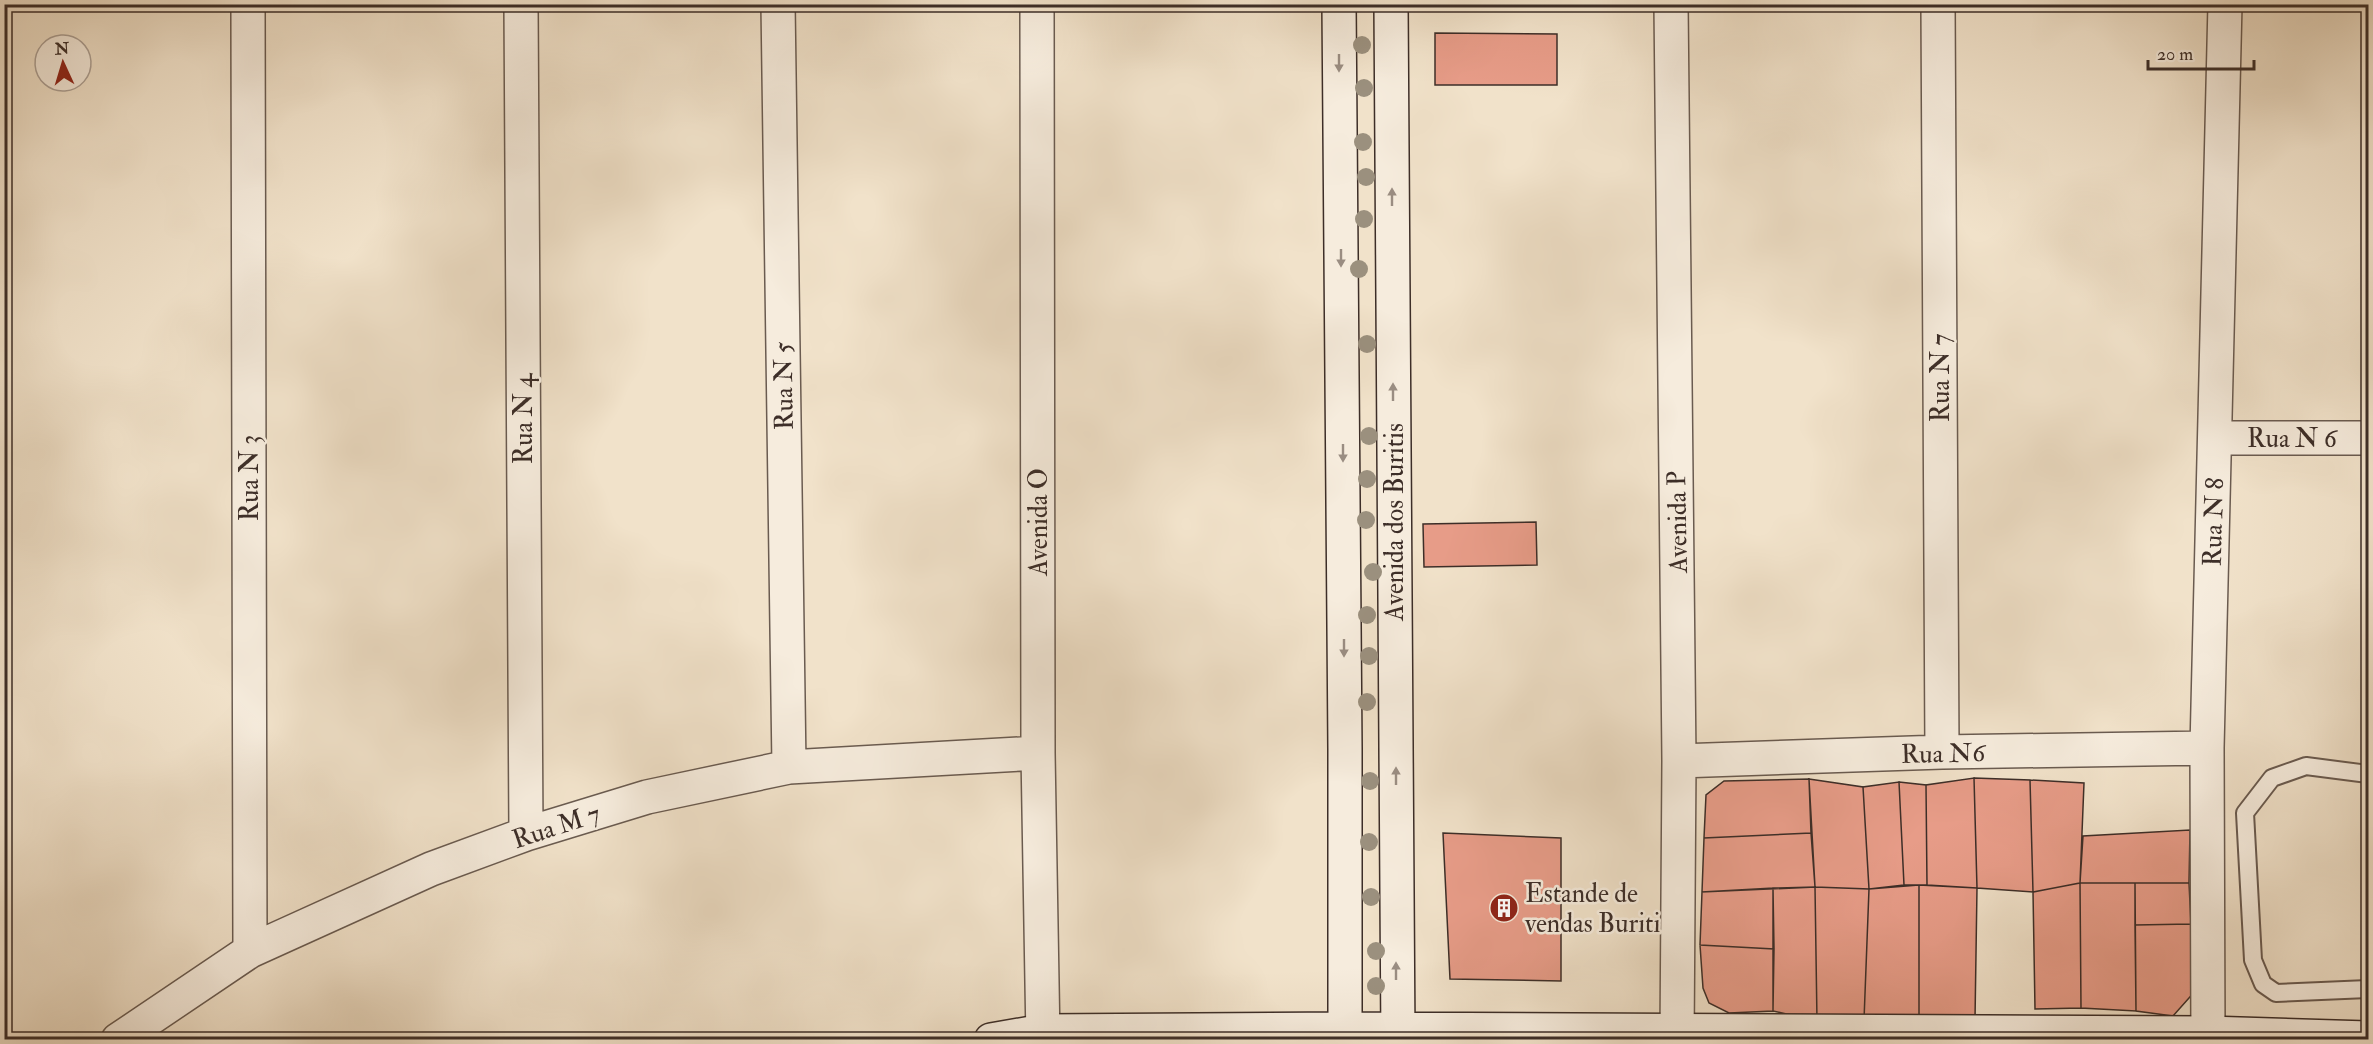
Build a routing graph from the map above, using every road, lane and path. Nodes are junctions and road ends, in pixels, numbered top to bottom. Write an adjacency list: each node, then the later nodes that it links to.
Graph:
1 (248, 4): 19 (street, Rua N 3)
2 (521, 4): 18 (street, Rua N 4)
3 (778, 4): 16 (street, Rua N 5)
4 (1037, 4): 14 (street, Avenida O)
5 (1339, 4): 21 (street, Avenida dos Buritis, one-way to 21)
6 (1391, 4): 23 (street, Avenida dos Buritis, one-way to 6)
7 (1671, 4): 15 (street, Avenida P)
8 (1938, 4): 13 (street, Rua N 7)
9 (2225, 4): 10 (street, Rua N 8)
10 (2215, 438): 11 (street, Rua N 6); 12 (street, Rua N 8)
11 (2368, 438)
12 (2207, 748): 13 (street, Rua N6); 25 (street, Rua N 8)
13 (1942, 752): 15 (street, Rua N6)
14 (1038, 753): 16 (street, Rua M 7); 22 (street, Avenida O)
15 (1679, 761): 24 (street, Avenida P)
16 (789, 767): 18 (street, Rua M 7)
17 (2368, 774): 20 (lane)
18 (526, 834): 19 (street, Rua M 7)
19 (250, 951): 27 (street, Rua M 7)
20 (2368, 989)
21 (1345, 1034): 22 (street); 23 (street)
22 (1043, 1035): 28 (street)
23 (1397, 1035): 24 (street)
24 (1677, 1035): 25 (street)
25 (2208, 1036): 26 (street)
26 (2368, 1038)
27 (118, 1040)
28 (991, 1040)

